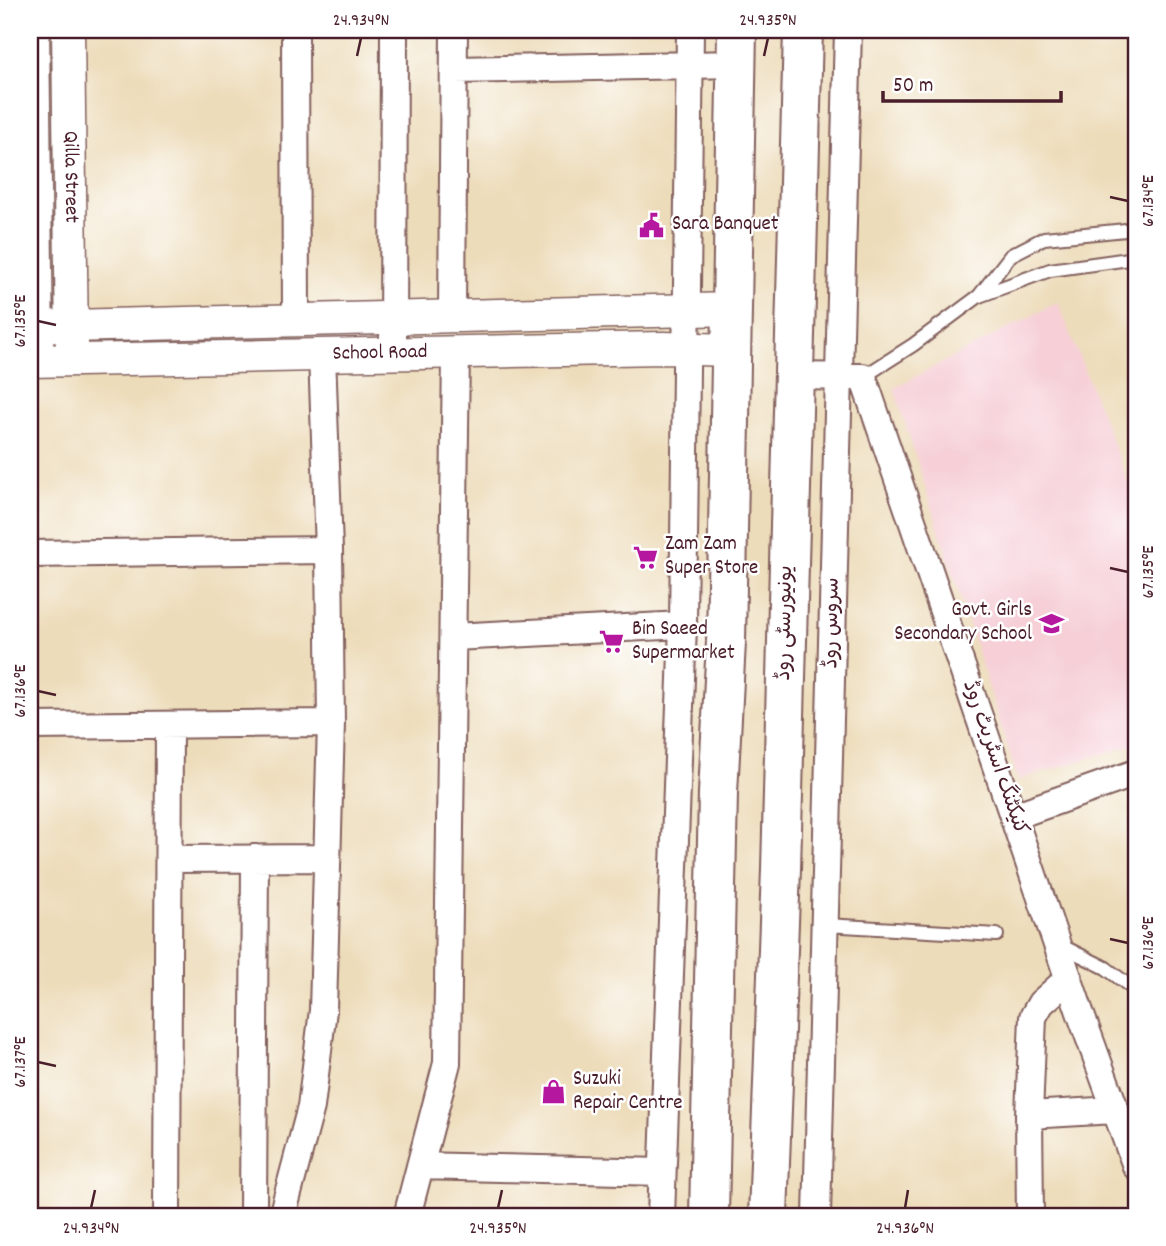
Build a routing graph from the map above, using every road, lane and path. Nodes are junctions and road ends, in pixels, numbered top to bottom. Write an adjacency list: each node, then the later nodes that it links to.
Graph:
1 (33, 30): 21 (street, Qilla Street)
2 (68, 30): 20 (street, Qilla Street)
3 (295, 30): 19 (street)
4 (394, 30): 18 (street)
5 (454, 30): 11 (street)
6 (691, 30): 10 (street)
7 (803, 30): 29 (main road, یونیورسٹی روڈ)
8 (848, 30): 30 (street, سروس روڈ)
9 (736, 47): 10 (street); 16 (main road)
10 (691, 67): 11 (street); 15 (street)
11 (455, 70): 17 (street)
12 (1136, 229): 14 (lane)
13 (1136, 258): 14 (lane)
14 (979, 296): 30 (lane)
15 (685, 309): 16 (street); 17 (street); 22 (street)
16 (732, 309): 23 (main road)
17 (452, 314): 18 (street)
18 (394, 317): 19 (street); 25 (street)
19 (296, 319): 20 (street)
20 (72, 325): 21 (street); 28 (street, Qilla Street)
21 (33, 326): 27 (street, Qilla Street)
22 (685, 348): 23 (street, School Road); 24 (street, School Road); 33 (street)
23 (731, 350): 58 (main road)
24 (456, 352): 25 (street, School Road); 34 (street)
25 (393, 353): 26 (street, School Road)
26 (322, 354): 28 (street, School Road); 31 (street)
27 (34, 361): 28 (street, School Road)
28 (72, 362)
29 (792, 376): 30 (street); 59 (main road, یونیورسٹی روڈ)
30 (851, 376): 39 (street, کنیکٹنگ اسٹریٹ روڈ); 43 (street, سروس روڈ)
31 (330, 550): 32 (street); 35 (street)
32 (30, 554)
33 (683, 625): 34 (street); 52 (street)
34 (453, 637): 50 (street)
35 (331, 723): 37 (street); 41 (street)
36 (30, 726): 37 (street)
37 (169, 726): 42 (street)
38 (1136, 773): 39 (street)
39 (1014, 816): 45 (street, کنیکٹنگ اسٹریٹ روڈ)
40 (255, 858): 41 (street); 42 (street); 54 (street)
41 (327, 858): 55 (street)
42 (169, 859): 53 (street)
43 (826, 925): 44 (lane); 60 (street, سروس روڈ)
44 (997, 934)
45 (1057, 943): 46 (street, کنیکٹنگ اسٹریٹ روڈ); 47 (lane)
46 (1069, 978): 48 (street, کنیکٹنگ اسٹریٹ روڈ); 49 (street)
47 (1136, 991)
48 (1115, 1110): 49 (street); 51 (street, کنیکٹنگ اسٹریٹ روڈ)
49 (1029, 1115): 61 (street)
50 (420, 1166): 52 (street); 56 (street)
51 (1136, 1166)
52 (662, 1172): 57 (street)
53 (167, 1216)
54 (253, 1216)
55 (282, 1216)
56 (407, 1216)
57 (661, 1216)
58 (709, 1216)
59 (768, 1216)
60 (817, 1216)
61 (1030, 1216)

